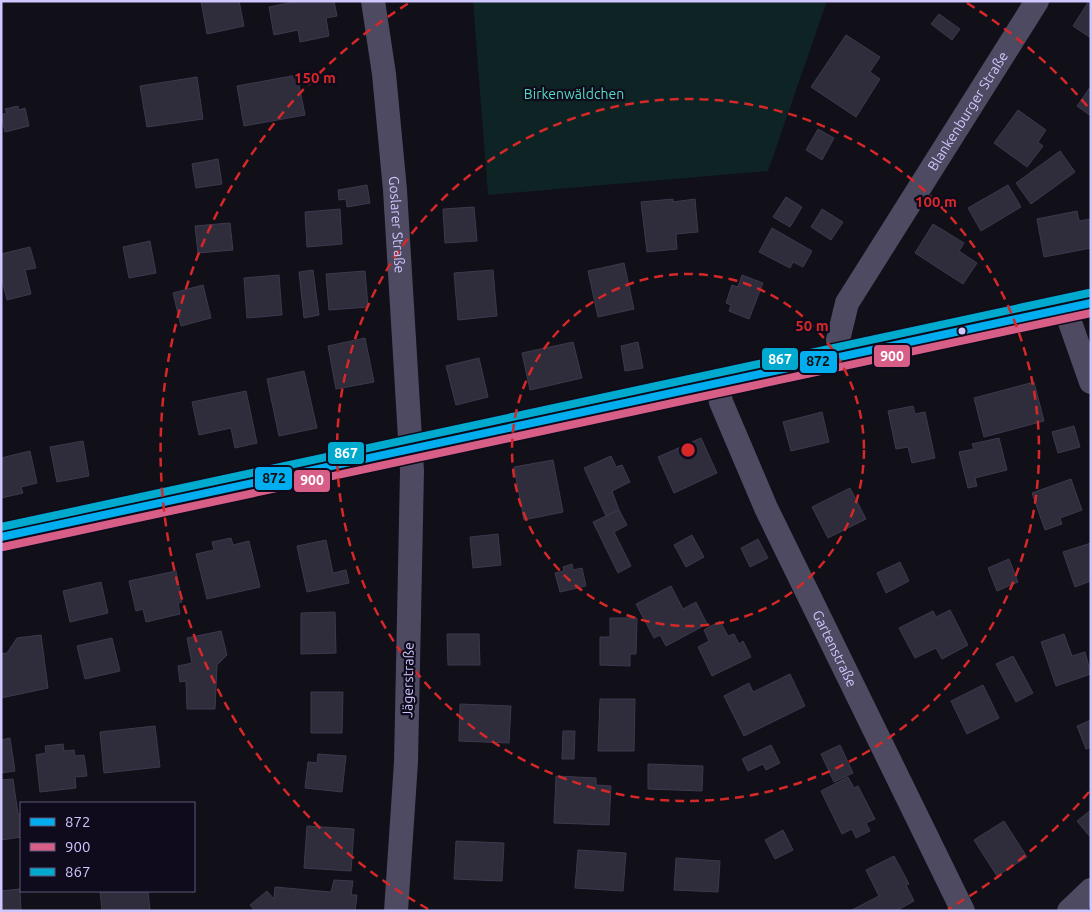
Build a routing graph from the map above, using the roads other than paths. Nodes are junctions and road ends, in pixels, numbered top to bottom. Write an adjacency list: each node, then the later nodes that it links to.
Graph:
1 (373, 1): 8 (street, Goslarer Straße)
2 (1037, 1): 5 (street, Blankenburger Straße)
3 (1091, 303): 4 (street)
4 (1066, 308): 5 (street); 6 (street)
5 (840, 355): 7 (street)
6 (1091, 382)
7 (717, 383): 8 (street); 12 (street, Gartenstraße)
8 (412, 449): 9 (street); 11 (street, Jägerstraße)
9 (1, 537)
10 (1091, 890): 13 (street)
11 (396, 911)
12 (963, 911)
13 (1069, 911)

